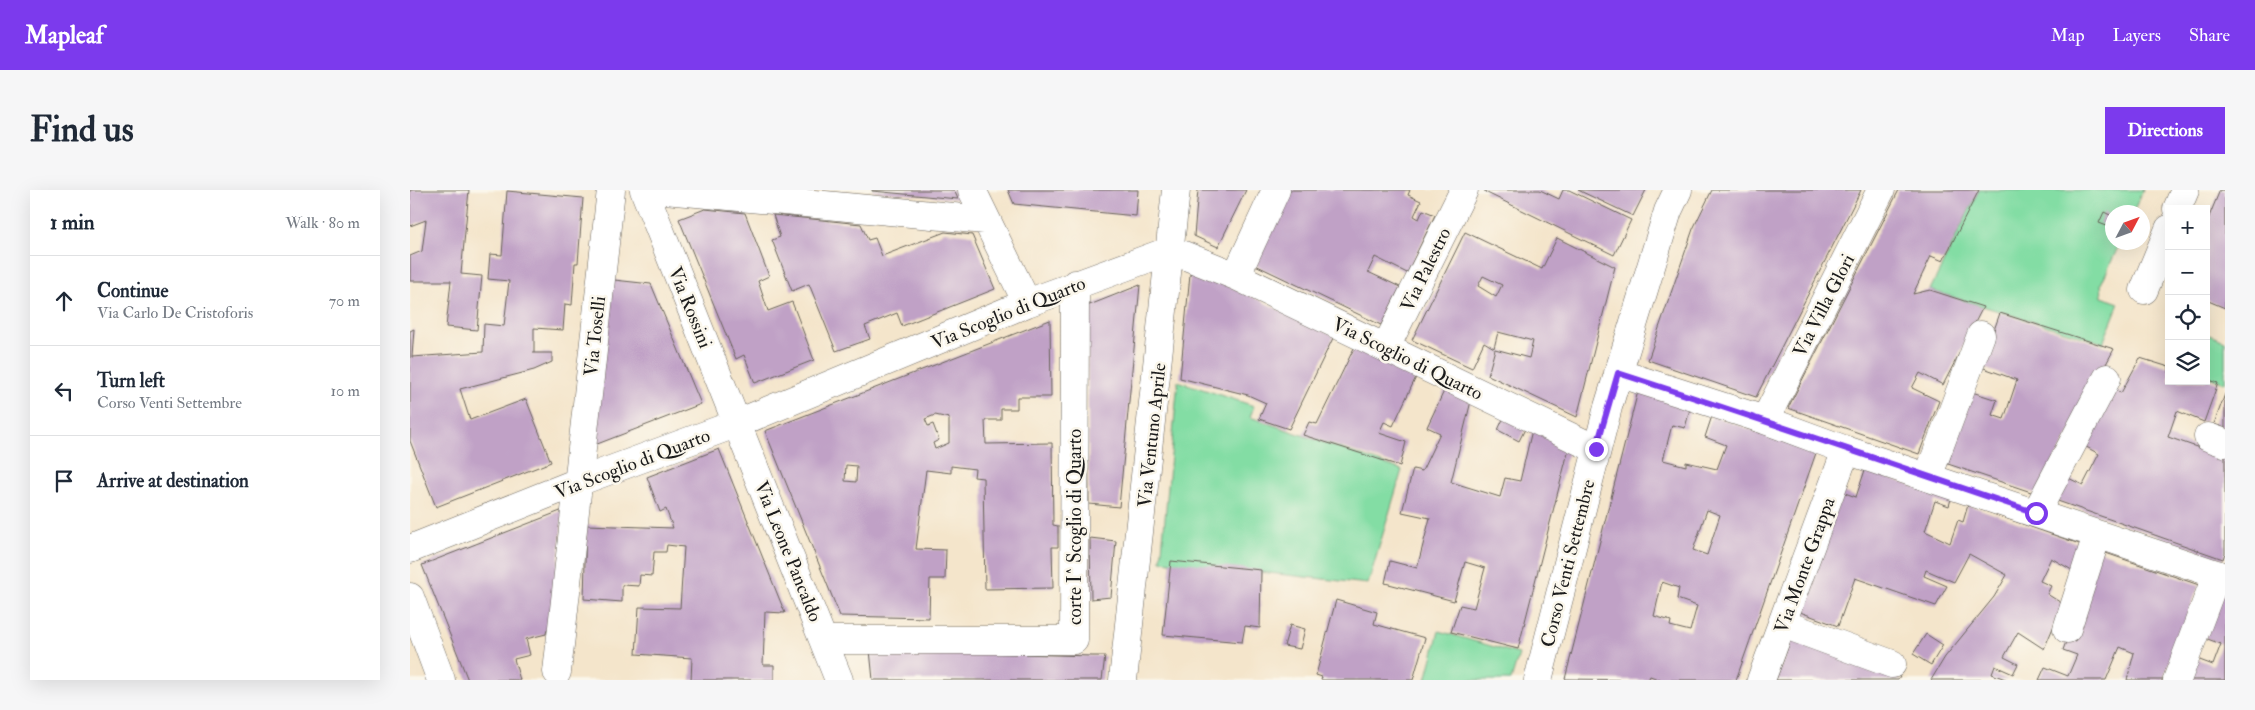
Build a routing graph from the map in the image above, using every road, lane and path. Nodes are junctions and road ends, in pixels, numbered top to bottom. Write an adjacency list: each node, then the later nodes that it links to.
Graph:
1 (610, 190): 28 (street, Via Toselli)
2 (644, 190): 24 (street, Via Rossini)
3 (665, 190): 12 (street)
4 (972, 190): 12 (street)
5 (1176, 190): 14 (street, Via Ventuno Aprile)
6 (1276, 190): 15 (street)
7 (1464, 190): 20 (street, Via Palestro)
8 (1678, 190): 21 (street, Corso Venti Settembre)
9 (1881, 190): 23 (street, Via Villa Glori)
10 (2185, 190): 11 (street)
11 (2179, 205)
12 (985, 220): 18 (street)
13 (2165, 239): 17 (street)
14 (1171, 250): 15 (street, Via Scoglio di Quarto); 16 (street, Via Scoglio di Quarto); 41 (street, Via Ventuno Aprile)
15 (1236, 276): 20 (street, Via Scoglio di Quarto)
16 (1075, 284): 18 (street, Via Scoglio di Quarto); 36 (street, corte I^ Scoglio di Quarto)
17 (2144, 290)
18 (1026, 302): 24 (street, Via Scoglio di Quarto)
19 (1981, 335): 27 (street)
20 (1386, 347): 25 (street, Via Scoglio di Quarto)
21 (1618, 373): 23 (street); 25 (street, Corso Venti Settembre)
22 (2107, 378): 29 (street)
23 (1765, 420): 26 (street)
24 (738, 423): 28 (street, Via Scoglio di Quarto); 36 (street, Via Leone Pancaldo)
25 (1596, 449): 42 (street, Corso Venti Settembre)
26 (1846, 450): 27 (street); 34 (street, Via Monte Grappa)
27 (1928, 477): 29 (street)
28 (578, 482): 31 (street, Via Scoglio di Quarto); 38 (street, Via Toselli)
29 (2036, 513): 30 (street)
30 (2097, 535): 32 (street); 35 (street)
31 (410, 549)
32 (2221, 575): 44 (street)
33 (410, 597): 39 (street)
34 (1783, 624): 37 (street); 43 (street, Via Monte Grappa)
35 (2067, 629)
36 (824, 640): 40 (street, Via Leone Pancaldo)
37 (1892, 664)
38 (557, 672)
39 (440, 680)
40 (839, 680)
41 (1124, 680)
42 (1538, 680)
43 (1762, 680)
44 (2176, 680)

